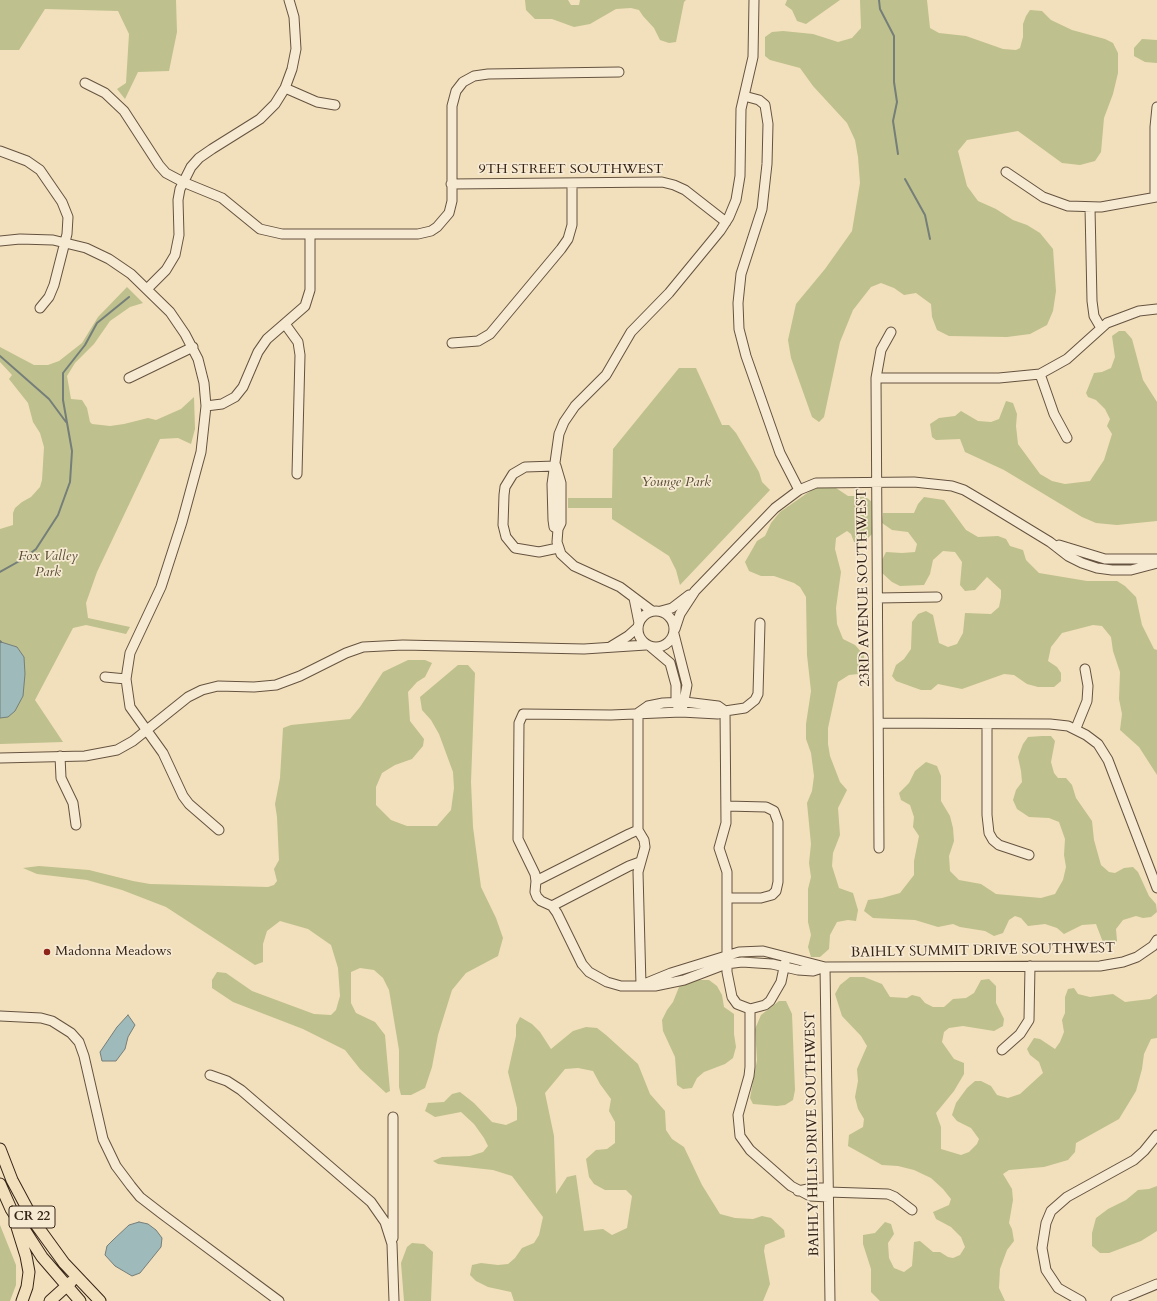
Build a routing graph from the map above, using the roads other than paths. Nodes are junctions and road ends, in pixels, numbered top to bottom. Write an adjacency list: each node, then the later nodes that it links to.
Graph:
1 (289, 0): 5 (street)
2 (754, 0): 6 (street)
3 (619, 72): 13 (street)
4 (85, 83): 11 (street)
5 (285, 88): 7 (street); 11 (street)
6 (744, 96): 16 (street); 36 (street)
7 (335, 105)
8 (1157, 107): 14 (street)
9 (0, 151): 19 (street)
10 (1006, 172): 15 (street)
11 (183, 182): 17 (street); 20 (street)
12 (572, 183): 13 (street, 9TH STREET SOUTHWEST); 16 (street, 9TH STREET SOUTHWEST); 26 (street)
13 (451, 184): 17 (street)
14 (1156, 197): 15 (street)
15 (1090, 208): 24 (street)
16 (726, 222): 33 (street)
17 (310, 235): 23 (street)
18 (0, 241): 19 (street)
19 (66, 242): 20 (street); 21 (street)
20 (147, 289): 27 (street)
21 (40, 308)
22 (1157, 309): 24 (street)
23 (285, 324): 31 (street); 34 (street)
24 (1101, 328): 28 (street)
25 (891, 332): 30 (street, 23RD AVENUE SOUTHWEST)
26 (452, 343)
27 (193, 347): 29 (street); 31 (street)
28 (1040, 374): 30 (street); 32 (street)
29 (129, 378)
30 (876, 378): 35 (street, 23RD AVENUE SOUTHWEST)
31 (206, 406): 53 (street)
32 (1067, 438)
33 (556, 466): 38 (street); 38 (street)
34 (297, 474)
35 (877, 482): 36 (street); 37 (street); 43 (street, 23RD AVENUE SOUTHWEST)
36 (798, 490): 41 (street)
37 (1050, 542): 39 (street); 40 (street)
38 (558, 548): 42 (street)
39 (1157, 559)
40 (1157, 563)
41 (695, 591): 45 (street); 48 (street)
42 (634, 598): 45 (street); 47 (street)
43 (878, 598): 44 (street); 58 (street, 23RD AVENUE SOUTHWEST)
44 (937, 598)
45 (657, 611): 47 (street); 48 (street)
46 (760, 623): 55 (street)
47 (638, 625): 49 (street); 50 (street)
48 (674, 631): 49 (street); 54 (street)
49 (649, 646): 50 (street); 54 (street)
50 (608, 648): 61 (street)
51 (1085, 669): 60 (street)
52 (105, 677): 53 (street)
53 (126, 679): 61 (street)
54 (680, 702): 55 (street); 56 (street); 57 (street)
55 (725, 711): 56 (street); 64 (street)
56 (681, 712): 57 (street)
57 (638, 713): 67 (street); 71 (street)
58 (880, 723): 59 (street); 68 (street, 23RD AVENUE SOUTHWEST)
59 (987, 724): 60 (street); 69 (street)
60 (1076, 728): 72 (street)
61 (147, 729): 62 (street); 66 (street)
62 (60, 756): 63 (street); 65 (street)
63 (0, 758)
64 (726, 806): 73 (street); 73 (street)
65 (76, 825)
66 (219, 830)
67 (638, 830): 70 (street); 71 (street)
68 (879, 848)
69 (1029, 855)
70 (640, 862): 74 (street); 81 (street)
71 (536, 881): 74 (street)
72 (1157, 888)
73 (727, 898): 77 (street)
74 (552, 906): 81 (street)
75 (1157, 940): 78 (street, BAIHLY SUMMIT DRIVE SOUTHWEST)
76 (785, 958): 77 (street); 79 (street); 80 (street)
77 (726, 960): 80 (street); 81 (street); 82 (street)
78 (1030, 966): 79 (street, BAIHLY SUMMIT DRIVE SOUTHWEST); 84 (street)
79 (825, 967): 80 (street); 90 (street, BAIHLY HILLS DRIVE SOUTHWEST)
80 (785, 968): 82 (street)
81 (641, 985)
82 (750, 1009): 90 (street)
83 (0, 1016): 101 (street)
84 (1002, 1050)
85 (210, 1075): 93 (street)
86 (394, 1117): 93 (street)
87 (1157, 1135): 104 (street)
88 (0, 1149): 94 (main road, CR 22)
89 (0, 1184): 91 (main road, CR 22)
90 (828, 1192): 92 (street); 103 (street, BAIHLY HILLS DRIVE SOUTHWEST)
91 (11, 1209): 96 (main road, CR 22); 97 (main road)
92 (912, 1210)
93 (392, 1244): 102 (street)
94 (76, 1277): 96 (main road); 100 (main road, CR 22)
95 (1157, 1284): 105 (street)
96 (66, 1286): 98 (main road); 99 (main road, CR 22)
97 (22, 1301)
98 (50, 1301)
99 (80, 1301)
100 (100, 1301)
101 (279, 1301)
102 (394, 1301)
103 (830, 1301)
104 (1081, 1301)
105 (1116, 1301)

